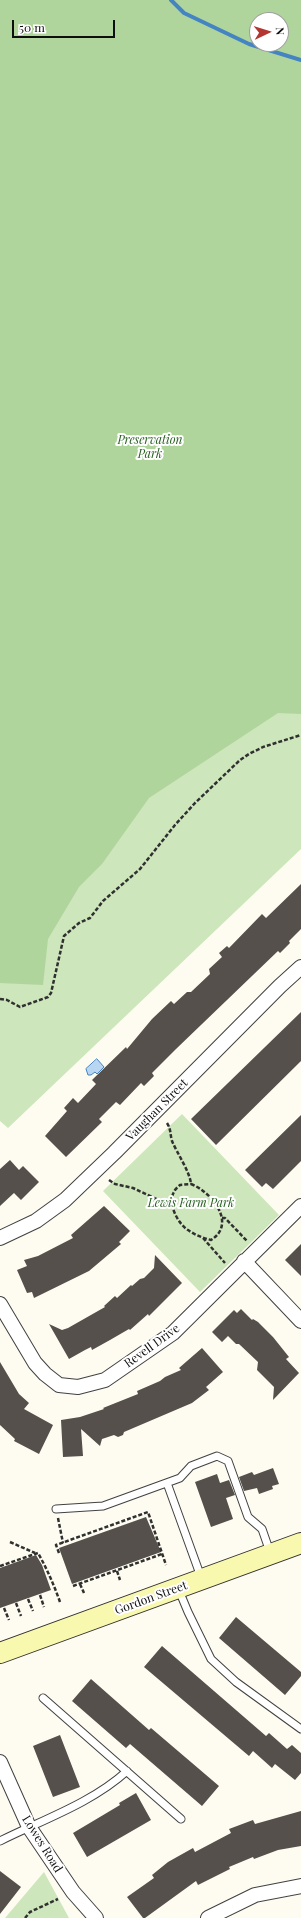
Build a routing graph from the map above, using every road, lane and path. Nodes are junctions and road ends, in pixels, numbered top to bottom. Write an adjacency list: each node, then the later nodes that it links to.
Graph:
1 (301, 735): 3 (path)
2 (301, 967): 10 (street, Vaughan Street)
3 (0, 999)
4 (167, 1124): 6 (path)
5 (109, 1180): 7 (path)
6 (191, 1184): 7 (path); 9 (path)
7 (173, 1205): 11 (path)
8 (301, 1206): 12 (street, Revell Drive)
9 (222, 1218): 11 (path); 12 (path)
10 (0, 1238)
11 (203, 1238): 14 (path)
12 (256, 1250): 13 (street, Revell Drive)
13 (244, 1261): 14 (street, Revell Drive); 16 (street)
14 (234, 1272): 15 (street, Revell Drive)
15 (0, 1304)
16 (301, 1321)
17 (167, 1483): 18 (lane); 26 (lane); 30 (lane)
18 (56, 1509)
19 (60, 1529): 21 (path)
20 (10, 1542): 23 (path)
21 (63, 1543): 24 (path); 25 (path)
22 (301, 1543): 26 (main road, Gordon Street)
23 (36, 1553): 28 (path); 38 (path)
24 (59, 1553)
25 (162, 1554): 27 (path); 29 (path)
26 (271, 1554): 30 (main road, Gordon Street)
27 (166, 1565)
28 (0, 1566)
29 (117, 1570): 31 (path); 32 (path)
30 (202, 1579): 34 (main road, Gordon Street)
31 (120, 1580)
32 (80, 1584): 33 (path); 35 (path)
33 (73, 1586)
34 (178, 1588): 45 (main road, Gordon Street); 47 (lane)
35 (84, 1593)
36 (40, 1595): 40 (path)
37 (28, 1599): 42 (path)
38 (60, 1602)
39 (16, 1603): 43 (path)
40 (44, 1607)
41 (4, 1608): 44 (path)
42 (33, 1611)
43 (21, 1616)
44 (9, 1620)
45 (0, 1653)
46 (43, 1698): 49 (lane)
47 (301, 1730)
48 (0, 1762): 51 (street, Lowes Road)
49 (126, 1771): 50 (lane); 51 (lane)
50 (181, 1819)
51 (29, 1827): 52 (lane); 56 (street, Lowes Road)
52 (0, 1841)
53 (301, 1886): 57 (street)
54 (58, 1899): 55 (path)
55 (25, 1918)
56 (96, 1918)
57 (208, 1918)

